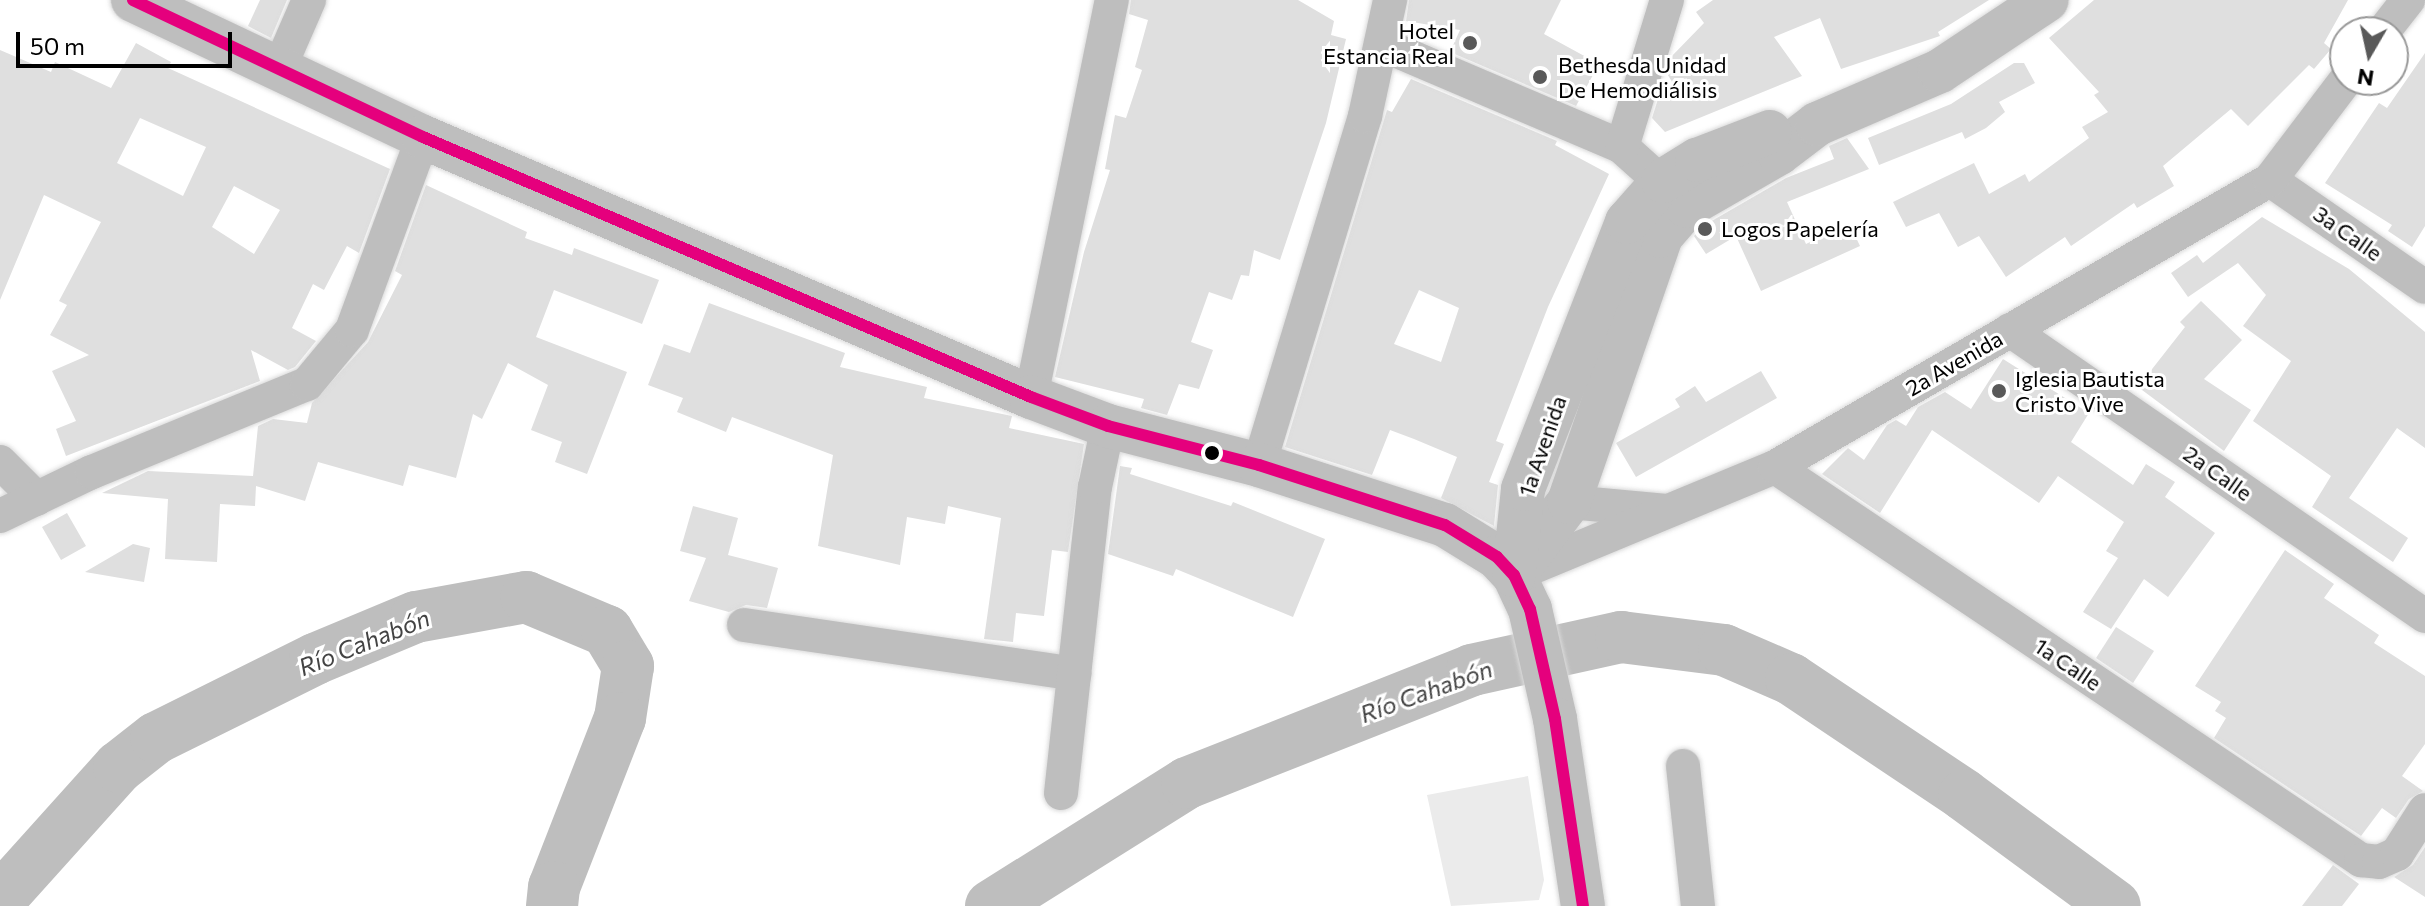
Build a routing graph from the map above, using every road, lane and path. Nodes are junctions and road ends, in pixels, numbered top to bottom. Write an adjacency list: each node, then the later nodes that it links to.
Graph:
1 (133, 0): 10 (main road)
2 (309, 0): 10 (street)
3 (1112, 0): 18 (street)
4 (1390, 0): 9 (street)
5 (1667, 0): 13 (street)
6 (2047, 0): 15 (main road, 1a Avenida)
7 (2408, 0): 8 (street)
8 (2396, 16)
9 (1381, 44): 13 (street); 21 (street)
10 (279, 69): 12 (main road)
11 (2334, 96): 14 (street, 2a Avenida)
12 (423, 137): 18 (main road); 23 (street)
13 (1622, 147): 15 (street)
14 (2270, 180): 16 (street, 3a Calle); 17 (street, 2a Avenida)
15 (1675, 194): 24 (main road, 1a Avenida); 27 (main road, 1a Avenida)
16 (2425, 287)
17 (2010, 330): 22 (street, 2a Avenida); 28 (street, 2a Calle)
18 (1031, 397): 19 (main road)
19 (1108, 426): 21 (main road); 30 (street)
20 (0, 462): 23 (street)
21 (1259, 465): 27 (main road)
22 (1775, 467): 25 (street, 2a Avenida); 33 (street, 1a Calle)
23 (37, 499): 26 (street)
24 (1569, 502): 25 (street); 27 (main road, 1a Avenida)
25 (1676, 512): 27 (street, 2a Avenida)
26 (0, 516)
27 (1522, 592): 34 (main road)
28 (2425, 616)
29 (744, 625): 30 (street)
30 (1074, 674): 32 (street)
31 (1683, 766): 35 (street)
32 (1061, 793)
33 (2425, 810)
34 (1583, 906)
35 (1698, 906)

